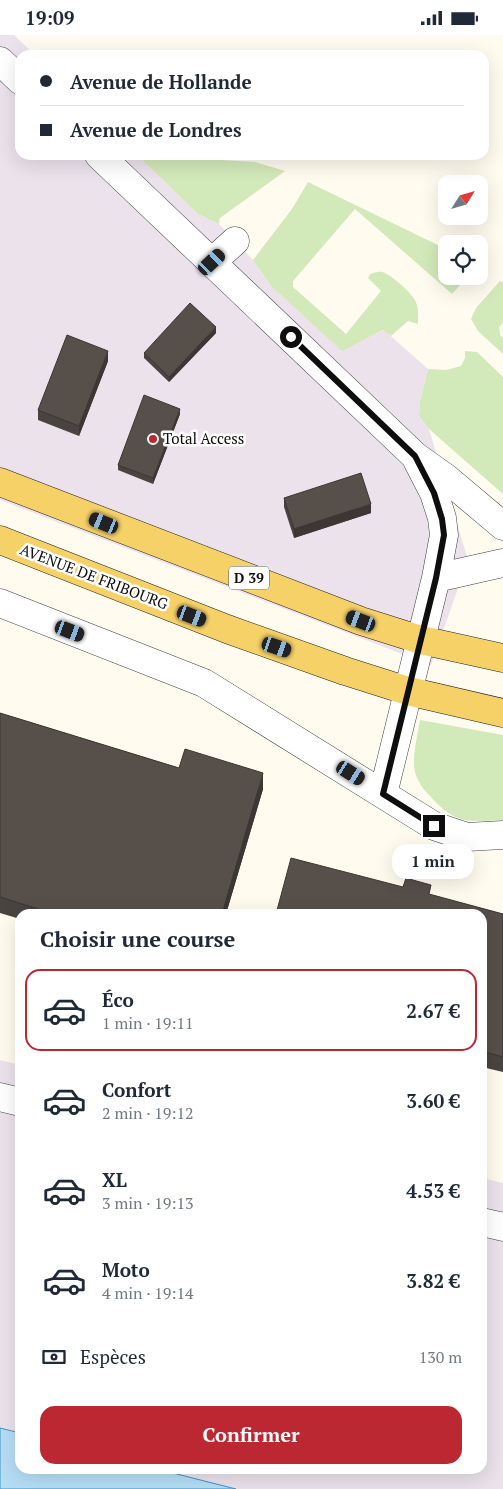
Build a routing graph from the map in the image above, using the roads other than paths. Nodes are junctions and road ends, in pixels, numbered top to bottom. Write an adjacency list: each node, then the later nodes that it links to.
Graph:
1 (0, 61): 2 (street)
2 (15, 75)
3 (104, 160): 5 (street)
4 (235, 241): 5 (street)
5 (212, 262): 6 (street)
6 (415, 456): 8 (street); 11 (street)
7 (0, 482): 13 (main road, D 39)
8 (503, 526)
9 (0, 541): 15 (main road, AVENUE DE FRIBOURG)
10 (503, 563): 11 (street)
11 (436, 578): 13 (street)
12 (0, 603): 17 (street)
13 (421, 640): 14 (main road, D 39); 15 (street)
14 (503, 658)
15 (408, 691): 16 (main road, AVENUE DE FRIBOURG); 17 (street)
16 (503, 713)
17 (383, 794): 18 (street)
18 (503, 835)
19 (0, 1097): 20 (street)
20 (15, 1101)
21 (487, 1223): 22 (street)
22 (503, 1227)

